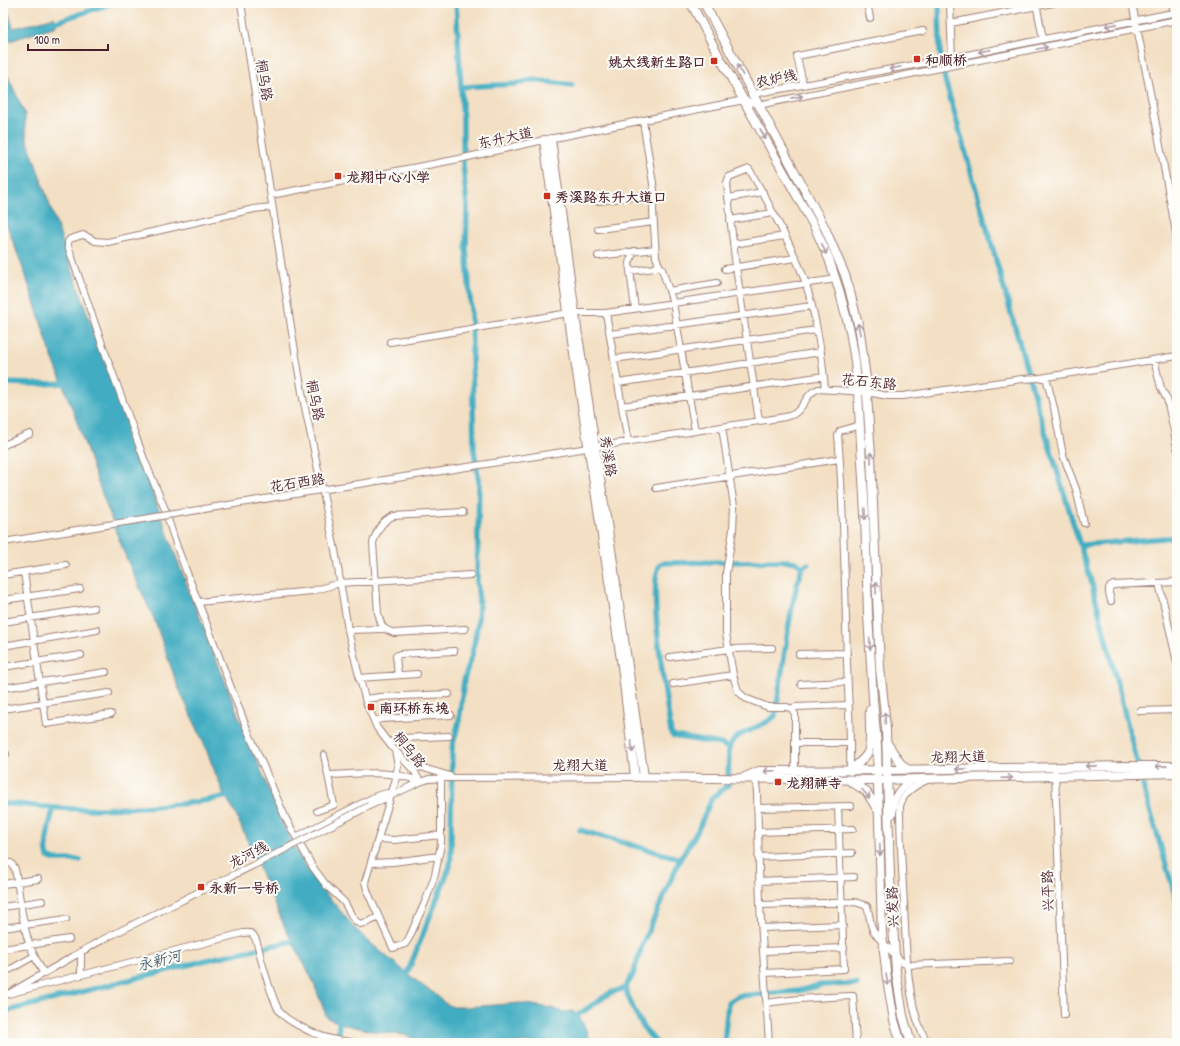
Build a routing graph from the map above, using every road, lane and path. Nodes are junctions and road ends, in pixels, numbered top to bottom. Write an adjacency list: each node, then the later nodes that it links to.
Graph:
1 (241, 3): 28 (street, 桐乌路)
2 (691, 3): 22 (main road)
3 (704, 3): 21 (main road, one-way to 3)
4 (867, 3): 11 (street)
5 (950, 3): 14 (street)
6 (1054, 3): 9 (street)
7 (1132, 3): 12 (street)
8 (1172, 3): 10 (street)
9 (1036, 5): 14 (street); 17 (street)
10 (1175, 12): 12 (street, 农炉线)
11 (870, 18)
12 (1136, 20): 15 (street); 17 (street, 农炉线, one-way to 17)
13 (1177, 20): 15 (street, 农炉线)
14 (951, 23): 18 (street)
15 (1138, 28): 19 (street, 农炉线, one-way to 15); 37 (street)
16 (923, 31): 20 (street)
17 (1043, 39): 18 (street, 农炉线, one-way to 18)
18 (950, 58): 19 (street); 20 (street, 农炉线, one-way to 20)
19 (951, 67): 23 (street, 农炉线, one-way to 19)
20 (803, 84): 21 (street, 农炉线)
21 (753, 94): 22 (street, 农炉线); 23 (main road)
22 (744, 100): 23 (street, 农炉线); 24 (street, 东升大道); 49 (main road, one-way to 49)
23 (758, 104): 78 (main road, one-way to 23)
24 (643, 121): 25 (street, 东升大道); 27 (street)
25 (547, 140): 28 (street, 东升大道); 57 (main road, 秀溪路)
26 (762, 192): 29 (street); 29 (street); 32 (street)
27 (654, 194): 30 (street); 34 (street)
28 (270, 195): 31 (street, 桐乌路)
29 (728, 198): 33 (street)
30 (598, 201)
31 (272, 207): 93 (street, 桐乌路); 109 (street)
32 (773, 213): 33 (street); 36 (street)
33 (730, 220): 38 (street)
34 (654, 222): 35 (street); 39 (street)
35 (598, 229)
36 (785, 236): 38 (street); 43 (street)
37 (1177, 238)
38 (733, 244): 46 (street)
39 (656, 248): 40 (street); 45 (street)
40 (634, 251): 41 (street); 44 (street)
41 (618, 254): 42 (street); 44 (street)
42 (598, 256)
43 (795, 258): 46 (street); 51 (street)
44 (629, 263): 48 (street)
45 (659, 265): 48 (street); 52 (street)
46 (736, 268): 47 (street); 53 (street)
47 (725, 270)
48 (630, 271): 56 (street)
49 (836, 279): 51 (street); 77 (main road)
50 (717, 283): 52 (street)
51 (806, 284): 53 (street); 55 (street)
52 (669, 291): 54 (street)
53 (740, 294): 54 (street); 59 (street)
54 (673, 303): 56 (street); 60 (street)
55 (812, 306): 59 (street); 61 (street)
56 (636, 309): 58 (street)
57 (572, 313): 58 (street); 64 (street); 88 (main road, 秀溪路)
58 (606, 313): 62 (street)
59 (743, 316): 60 (street); 63 (street)
60 (677, 325): 62 (street); 65 (street)
61 (816, 330): 63 (street); 66 (street)
62 (610, 334): 68 (street)
63 (747, 340): 65 (street); 70 (street)
64 (390, 342)
65 (681, 350): 68 (street); 71 (street)
66 (820, 352): 70 (street); 72 (street)
67 (1177, 356): 69 (street, 花石东路)
68 (614, 359): 74 (street)
69 (1154, 360): 73 (street, 花石东路); 89 (street)
70 (750, 363): 71 (street); 75 (street)
71 (685, 373): 74 (street); 79 (street)
72 (824, 376): 75 (street); 76 (street)
73 (1043, 378): 78 (street, 花石东路); 95 (street)
74 (618, 383): 80 (street)
75 (754, 386): 79 (street); 81 (street)
76 (825, 389): 77 (street, 花石东路); 81 (street, 花石东路)
77 (858, 392): 78 (street, 花石东路); 82 (main road)
78 (867, 392): 153 (main road, one-way to 78)
79 (689, 396): 80 (street); 84 (street)
80 (622, 406): 86 (street)
81 (759, 421): 83 (street, 花石东路)
82 (860, 425): 90 (street); 142 (main road, one-way to 142)
83 (722, 427): 84 (street, 花石东路); 91 (street)
84 (695, 432): 86 (street, 花石东路)
85 (30, 434): 87 (street)
86 (628, 442): 88 (street, 花石东路)
87 (3, 446)
88 (592, 448): 93 (street, 花石西路); 173 (main road, 秀溪路, one-way to 173); 174 (main road, 秀溪路)
89 (1177, 448)
90 (840, 459): 91 (street); 122 (street)
91 (729, 476): 92 (street); 120 (street)
92 (656, 488)
93 (322, 490): 96 (street, 花石西路, bridge); 103 (street, 桐乌路)
94 (463, 512): 101 (street)
95 (1084, 523)
96 (3, 542)
97 (66, 565): 98 (street)
98 (24, 572): 99 (street); 106 (street)
99 (3, 575)
100 (471, 575): 101 (street)
101 (376, 581): 103 (street); 113 (street)
102 (1177, 582): 104 (street)
103 (340, 583): 109 (street); 116 (street, 桐乌路)
104 (1159, 583): 108 (street); 127 (street)
105 (80, 589): 106 (street)
106 (27, 596): 107 (street); 111 (street)
107 (3, 600)
108 (1110, 601)
109 (198, 602): 193 (street)
110 (94, 608): 111 (street)
111 (30, 618): 112 (street); 117 (street)
112 (3, 622)
113 (384, 629): 114 (street); 116 (street)
114 (465, 629)
115 (97, 630): 117 (street)
116 (348, 630): 133 (street, 桐乌路)
117 (34, 640): 118 (street); 126 (street)
118 (3, 646)
119 (772, 648): 120 (street)
120 (729, 649): 125 (street); 132 (street)
121 (454, 651): 131 (street)
122 (847, 653): 123 (street); 135 (street)
123 (800, 654)
124 (81, 655): 126 (street)
125 (670, 657)
126 (37, 662): 128 (street); 134 (street)
127 (1177, 662)
128 (3, 667)
129 (106, 672): 134 (street)
130 (417, 674): 131 (street)
131 (398, 675): 133 (street)
132 (733, 675): 136 (street); 146 (street)
133 (359, 678): 141 (street, 桐乌路)
134 (40, 682): 138 (street); 143 (street)
135 (847, 682): 137 (street); 144 (street)
136 (673, 684)
137 (801, 684)
138 (3, 688)
139 (109, 693): 143 (street)
140 (449, 694): 141 (street)
141 (365, 699): 151 (street, 桐乌路)
142 (873, 699): 163 (main road); 167 (main road)
143 (43, 702): 145 (street); 149 (street)
144 (848, 705): 146 (street); 156 (street)
145 (3, 709)
146 (792, 709): 155 (street)
147 (1177, 710): 148 (street)
148 (1140, 711)
149 (111, 714)
150 (450, 715): 151 (street)
151 (374, 721): 154 (street, 桐乌路)
152 (448, 736): 154 (street)
153 (886, 742): 164 (main road); 165 (main road)
154 (389, 743): 157 (street, 桐乌路)
155 (795, 743): 156 (street); 166 (street)
156 (850, 743): 167 (street)
157 (394, 749): 159 (street, 桐乌路); 170 (street)
158 (324, 755): 169 (street)
159 (407, 763): 176 (street); 182 (street, 桐乌路)
160 (1177, 766): 162 (main road, 龙翔大道, one-way to 162)
161 (1055, 767): 162 (main road, 龙翔大道, one-way to 161); 165 (main road, 龙翔大道, one-way to 165); 172 (street, 兴平路)
162 (1146, 769): 168 (main road, 龙翔大道); 172 (main road, 龙翔大道)
163 (878, 770): 164 (main road, 龙翔大道); 167 (main road, 龙翔大道); 179 (main road)
164 (887, 770): 165 (main road, 龙翔大道); 180 (main road)
165 (908, 770)
166 (795, 771): 167 (main road, 龙翔大道); 171 (main road, 龙翔大道, one-way to 171)
167 (850, 771)
168 (1177, 773)
169 (328, 775): 170 (street); 187 (street)
170 (396, 775): 182 (street); 183 (street)
171 (755, 776): 174 (main road, 龙翔大道); 178 (main road, 龙翔大道); 186 (street)
172 (1055, 776): 177 (main road, 龙翔大道, one-way to 172); 236 (street, 兴平路)
173 (635, 777): 174 (main road, 龙翔大道); 176 (street, 龙翔大道)
174 (644, 777)
175 (443, 778): 176 (street, 龙翔大道); 182 (street, 龙翔大道); 192 (street)
176 (458, 778)
177 (928, 779): 181 (main road, 龙翔大道); 229 (street, 兴发路)
178 (849, 780): 179 (main road, 龙翔大道); 188 (main road, one-way to 188)
179 (878, 780): 180 (main road, 龙翔大道); 188 (main road)
180 (887, 780): 181 (main road, 龙翔大道); 198 (main road)
181 (912, 780): 198 (main road)
182 (420, 782): 183 (street, 龙河线)
183 (390, 795): 193 (street); 194 (street); 225 (street, 龙河线, bridge)
184 (838, 806): 185 (street); 186 (street); 189 (street)
185 (850, 806)
186 (757, 808): 191 (street)
187 (317, 811)
188 (878, 811): 220 (main road, one-way to 220)
189 (839, 830): 190 (street); 191 (street); 196 (street)
190 (853, 830)
191 (758, 832): 199 (street)
192 (441, 835): 194 (street); 197 (street)
193 (296, 836): 213 (street)
194 (379, 839): 201 (street)
195 (852, 853): 196 (street)
196 (840, 854): 199 (street); 202 (street)
197 (439, 856): 201 (street); 213 (street)
198 (889, 856): 226 (main road)
199 (758, 857): 205 (street)
200 (3, 863): 206 (street)
201 (371, 863): 213 (street)
202 (841, 878): 203 (street); 205 (street); 209 (street)
203 (854, 878)
204 (38, 879): 206 (street)
205 (759, 881): 211 (street)
206 (17, 882): 207 (street); 210 (street)
207 (3, 884)
208 (42, 901): 210 (street)
209 (842, 902): 211 (street); 216 (street); 220 (street)
210 (20, 904): 212 (street); 215 (street)
211 (760, 905): 218 (street)
212 (3, 907)
213 (379, 917)
214 (66, 918): 215 (street)
215 (24, 925): 217 (street); 221 (street)
216 (843, 925): 218 (street); 222 (street)
217 (3, 928)
218 (762, 928): 224 (street)
219 (69, 939): 221 (street)
220 (883, 942): 226 (street); 240 (main road, one-way to 240)
221 (30, 945): 223 (street); 227 (street)
222 (844, 948): 224 (street); 231 (street)
223 (3, 950)
224 (763, 951): 231 (street)
225 (81, 952): 232 (street, 龙河线); 233 (street)
226 (894, 954): 229 (street); 241 (main road)
227 (34, 956): 230 (street); 232 (street)
228 (1010, 961): 229 (street)
229 (908, 965): 242 (street, 兴发路)
230 (3, 972)
231 (765, 973): 235 (street)
232 (44, 974): 234 (street, 龙河线)
233 (81, 975): 234 (street); 237 (street)
234 (6, 995)
235 (767, 1002): 238 (street); 239 (street)
236 (1064, 1015)
237 (355, 1043)
238 (769, 1043)
239 (856, 1043)
240 (901, 1043)
241 (911, 1043)
242 (928, 1043)

